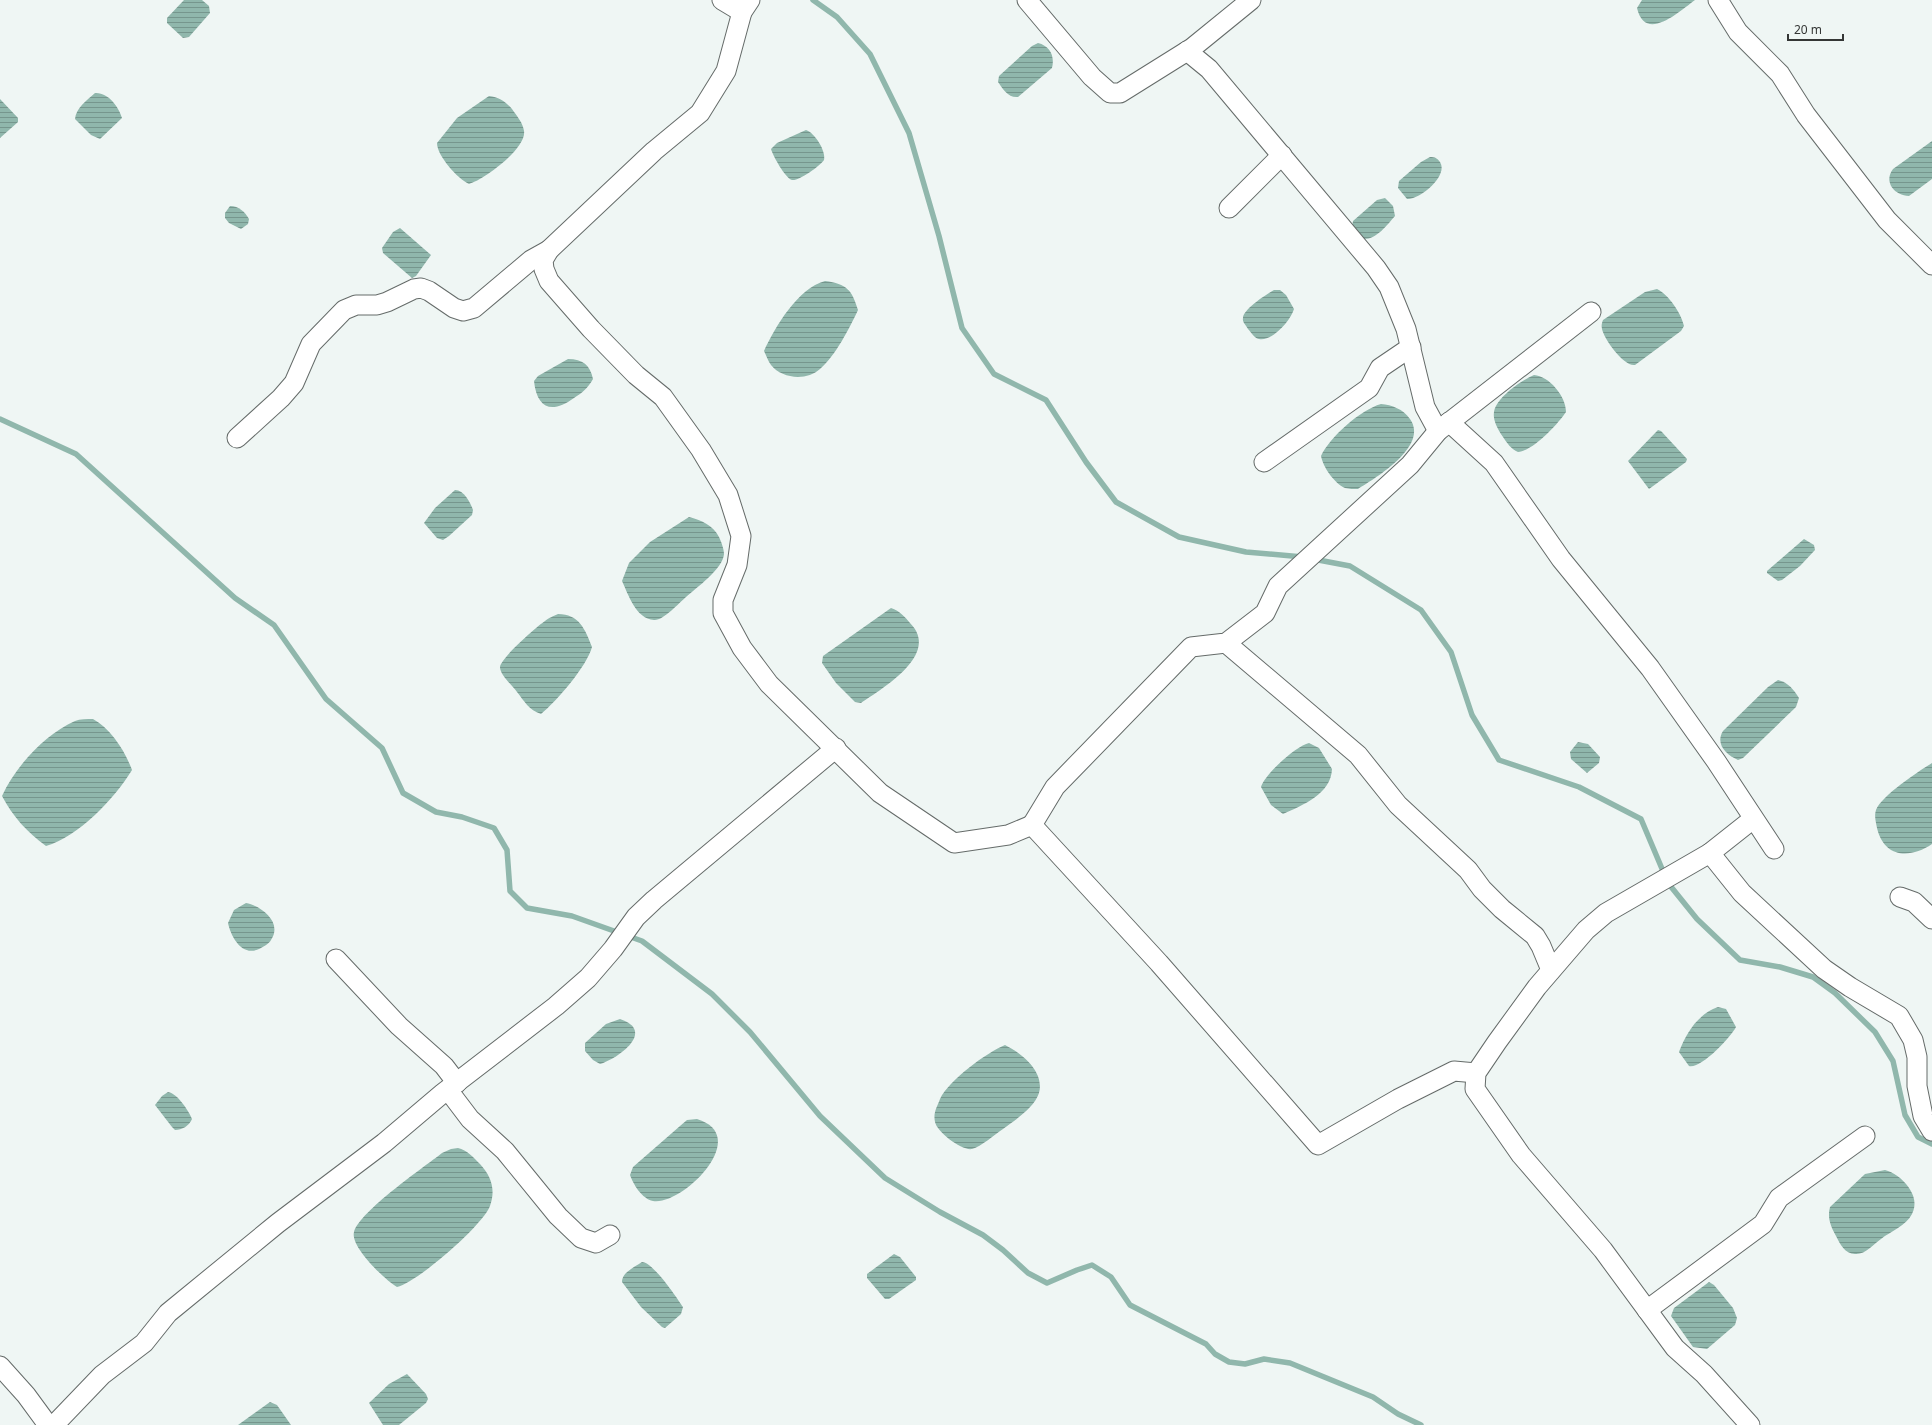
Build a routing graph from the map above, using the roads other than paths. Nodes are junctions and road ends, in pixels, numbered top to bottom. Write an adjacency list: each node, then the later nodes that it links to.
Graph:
1 (722, 0): 5 (street)
2 (1027, 0): 6 (street)
3 (1251, 0): 6 (street)
4 (1718, 0): 10 (street)
5 (746, 6): 9 (street)
6 (1187, 51): 7 (street)
7 (1282, 156): 8 (street); 12 (street)
8 (1229, 208)
9 (549, 250): 14 (street); 17 (street)
10 (1932, 265)
11 (1591, 312): 13 (street)
12 (1411, 347): 13 (street); 15 (street)
13 (1444, 426): 16 (street); 18 (street)
14 (237, 438)
15 (1264, 462)
16 (1226, 643): 19 (street); 25 (street)
17 (836, 748): 19 (street); 27 (street)
18 (1754, 819): 20 (street); 21 (street)
19 (1032, 826): 26 (street)
20 (1774, 849)
21 (1710, 853): 25 (street); 28 (street)
22 (1900, 897): 23 (street)
23 (1932, 919)
24 (336, 959): 27 (street)
25 (1551, 970): 26 (street)
26 (1476, 1073): 31 (street)
27 (452, 1086): 30 (street); 34 (street)
28 (1932, 1131)
29 (1865, 1136): 31 (street)
30 (610, 1235)
31 (1647, 1310): 35 (street)
32 (0, 1366): 33 (street)
33 (48, 1425)
34 (54, 1425)
35 (1750, 1425)

